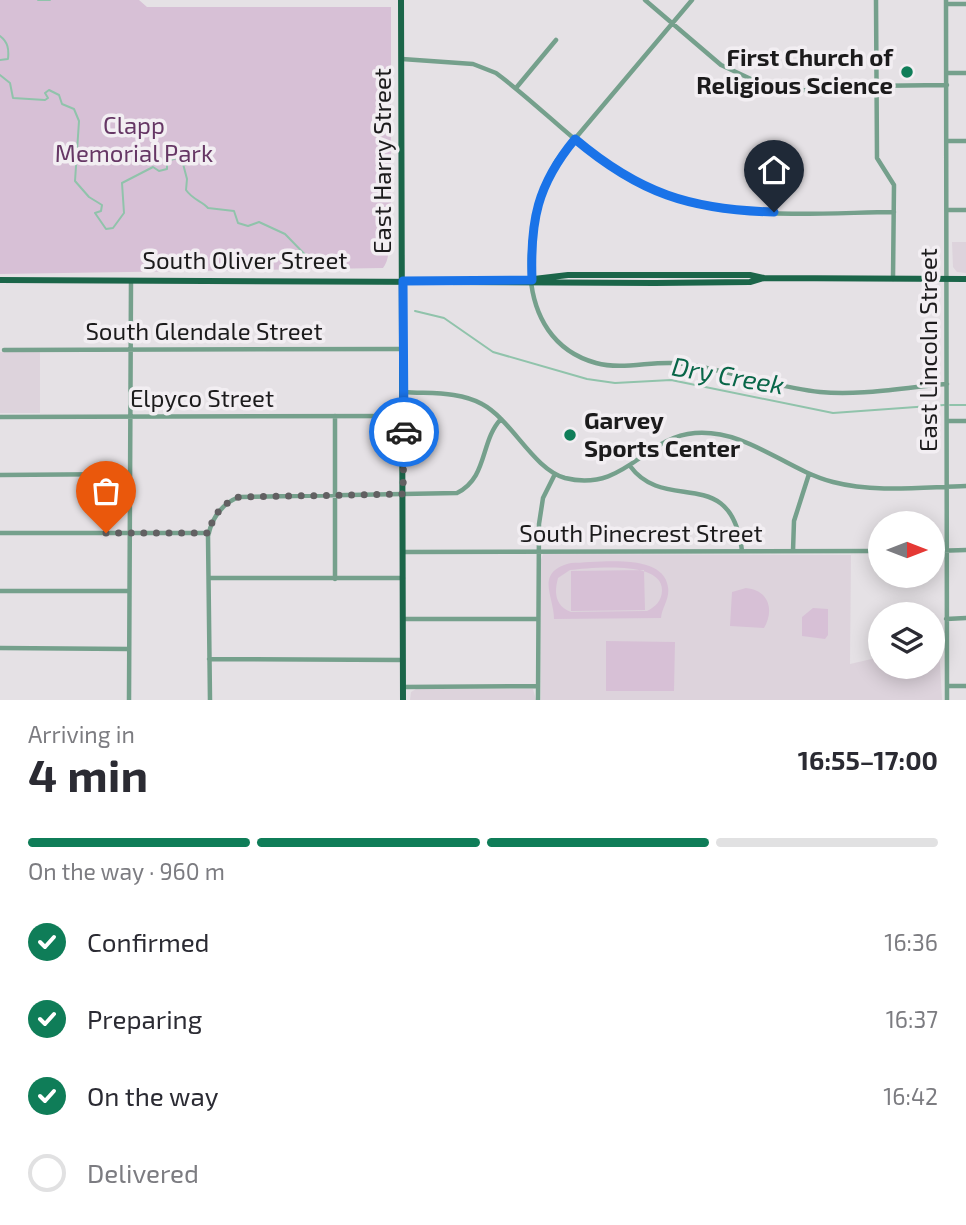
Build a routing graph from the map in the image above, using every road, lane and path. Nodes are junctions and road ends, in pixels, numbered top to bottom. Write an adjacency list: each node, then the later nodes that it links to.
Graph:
1 (401, 0): 9 (main road, East Harry Street)
2 (645, 0): 7 (street)
3 (692, 0): 7 (street)
4 (876, 0): 13 (street)
5 (946, 2): 6 (street); 10 (street, East Lincoln Street)
6 (966, 4)
7 (672, 24): 13 (street); 15 (street)
8 (556, 40): 14 (street)
9 (402, 59): 14 (street); 27 (main road, East Harry Street)
10 (947, 73): 11 (street); 12 (street, East Lincoln Street)
11 (966, 73)
12 (947, 85): 13 (street); 16 (street, East Lincoln Street)
13 (876, 86): 20 (street)
14 (516, 88): 15 (street)
15 (575, 139): 20 (street); 26 (street)
16 (948, 141): 17 (street); 18 (street, East Lincoln Street)
17 (966, 141)
18 (947, 210): 19 (street); 22 (street, East Lincoln Street)
19 (966, 210)
20 (894, 212): 21 (street)
21 (893, 279): 22 (main road, South Oliver Street); 26 (main road, South Oliver Street)
22 (946, 279): 23 (main road, South Oliver Street); 31 (street, East Lincoln Street)
23 (966, 279)
24 (0, 280): 25 (main road, South Oliver Street)
25 (131, 280): 27 (main road, South Oliver Street); 29 (street)
26 (532, 280): 27 (main road, South Oliver Street); 31 (street)
27 (403, 281): 30 (main road, East Harry Street)
28 (4, 349): 29 (street, South Glendale Street)
29 (130, 349): 30 (street, South Glendale Street); 34 (street)
30 (404, 349): 32 (main road, East Harry Street)
31 (947, 384): 38 (street, East Lincoln Street)
32 (404, 392): 36 (main road, East Harry Street); 37 (street)
33 (0, 416): 34 (street, Elpyco Street)
34 (129, 416): 35 (street, Elpyco Street); 41 (street)
35 (335, 416): 36 (street, Elpyco Street); 48 (street)
36 (404, 416): 47 (main road, East Harry Street)
37 (501, 419): 42 (street); 47 (street)
38 (947, 421): 39 (street); 45 (street, East Lincoln Street)
39 (966, 421)
40 (631, 466): 42 (street); 43 (street); 53 (street)
41 (129, 474): 44 (street); 50 (street)
42 (555, 474): 58 (street)
43 (809, 474): 45 (street); 54 (street)
44 (0, 475)
45 (948, 486): 46 (street); 56 (street, East Lincoln Street)
46 (966, 486)
47 (403, 494): 48 (street); 57 (main road, East Harry Street)
48 (335, 497): 51 (street); 61 (street)
49 (0, 533): 50 (street)
50 (128, 533): 51 (street); 63 (street)
51 (209, 533): 59 (street)
52 (966, 550): 56 (street)
53 (742, 551): 54 (street, South Pinecrest Street); 58 (street, South Pinecrest Street)
54 (793, 551): 55 (street, South Pinecrest Street)
55 (868, 551)
56 (947, 551): 64 (street, East Lincoln Street)
57 (403, 552): 58 (street, South Pinecrest Street); 60 (main road, East Harry Street)
58 (538, 552): 67 (street)
59 (209, 578): 61 (street); 70 (street)
60 (403, 578): 61 (street); 66 (main road, East Harry Street)
61 (335, 579)
62 (0, 591): 63 (street)
63 (128, 591): 69 (street)
64 (946, 618): 65 (street); 73 (street, East Lincoln Street)
65 (966, 618)
66 (403, 619): 67 (street); 71 (main road, East Harry Street)
67 (538, 620): 72 (street)
68 (0, 648): 69 (street)
69 (128, 649): 76 (street)
70 (209, 659): 71 (street); 77 (street)
71 (403, 660): 74 (main road, East Harry Street)
72 (538, 686): 74 (street); 79 (street)
73 (947, 686): 75 (street); 80 (street, East Lincoln Street)
74 (403, 687): 78 (main road, East Harry Street)
75 (966, 687)
76 (129, 700)
77 (210, 700)
78 (403, 700)
79 (538, 700)
80 (947, 700)

